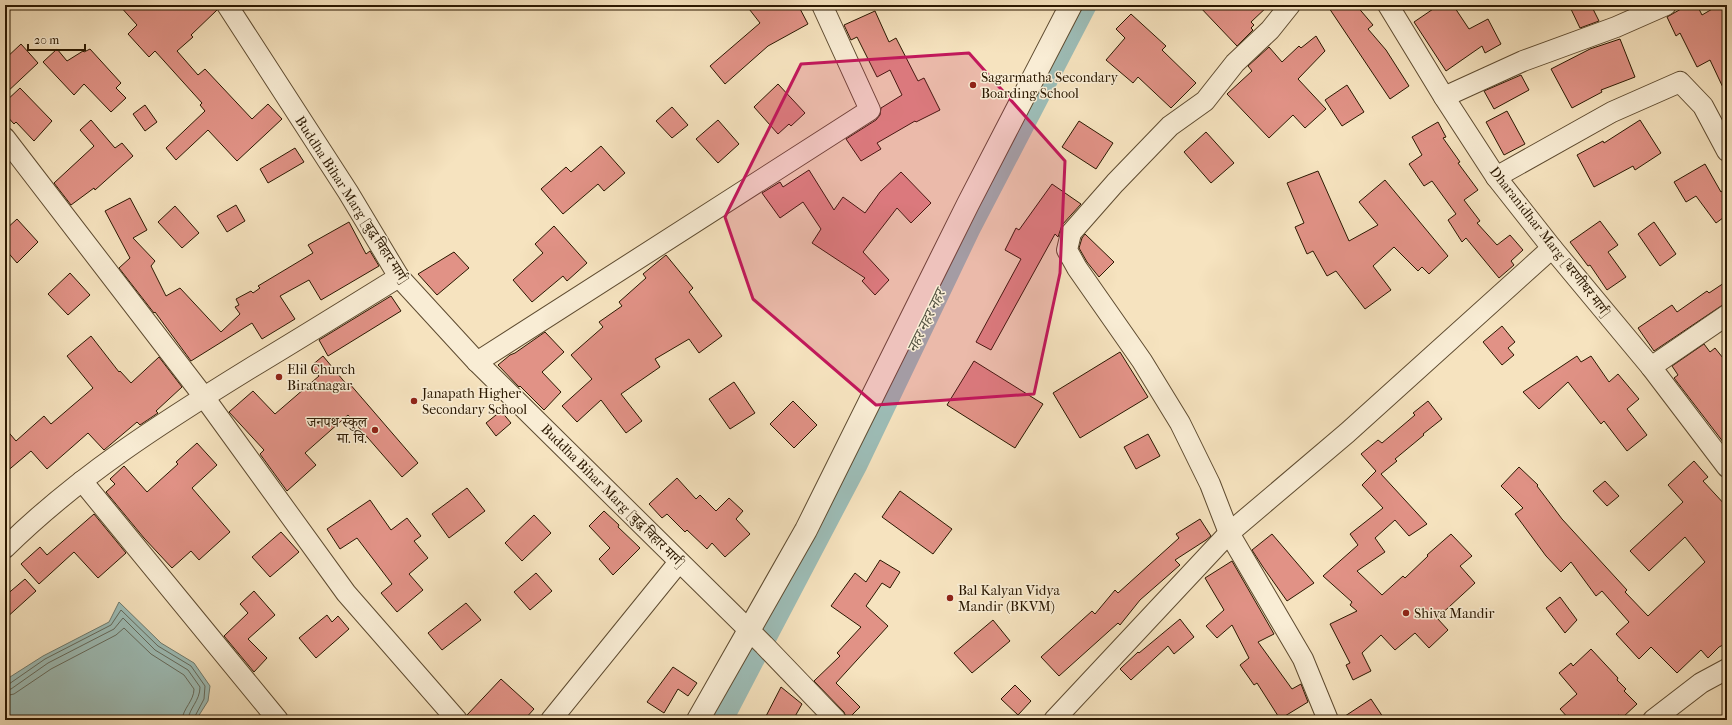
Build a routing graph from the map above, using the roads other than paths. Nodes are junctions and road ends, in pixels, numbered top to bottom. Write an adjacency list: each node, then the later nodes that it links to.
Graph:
1 (227, 5): 12 (street, Buddha Bihar Marg [बुद्ध विहार मार्ग])
2 (822, 5): 14 (street)
3 (1072, 5): 22 (street)
4 (1290, 5): 19 (street)
5 (1388, 5): 7 (street, Dharanidhar Marg [धरणीधर मार्ग])
6 (1666, 5): 7 (street)
7 (1444, 97): 10 (street, Dharanidhar Marg [धरणीधर मार्ग])
8 (5, 138): 16 (street)
9 (1727, 151): 10 (street)
10 (1496, 177): 11 (street, Dharanidhar Marg [धरणीधर मार्ग])
11 (1552, 248): 15 (street, Dharanidhar Marg [धरणीधर मार्ग]); 19 (street)
12 (399, 277): 14 (street, Buddha Bihar Marg [बुद्ध विहार मार्ग]); 16 (street)
13 (1727, 315): 15 (street)
14 (477, 362): 21 (street, Buddha Bihar Marg [बुद्ध विहार मार्ग])
15 (1651, 367): 17 (street, Dharanidhar Marg [धरणीधर मार्ग])
16 (204, 397): 18 (street); 25 (street)
17 (1727, 467)
18 (82, 481): 20 (street); 24 (street)
19 (1229, 533): 29 (street); 30 (street)
20 (5, 548)
21 (680, 562): 22 (street, Buddha Bihar Marg [बुद्ध विहार मार्ग]); 26 (street)
22 (749, 630): 27 (street); 28 (street, Buddha Bihar Marg [बुद्ध विहार मार्ग])
23 (1727, 669): 31 (street)
24 (278, 720)
25 (457, 720)
26 (551, 720)
27 (698, 720)
28 (836, 720)
29 (1054, 720)
30 (1328, 720)
31 (1652, 720)

